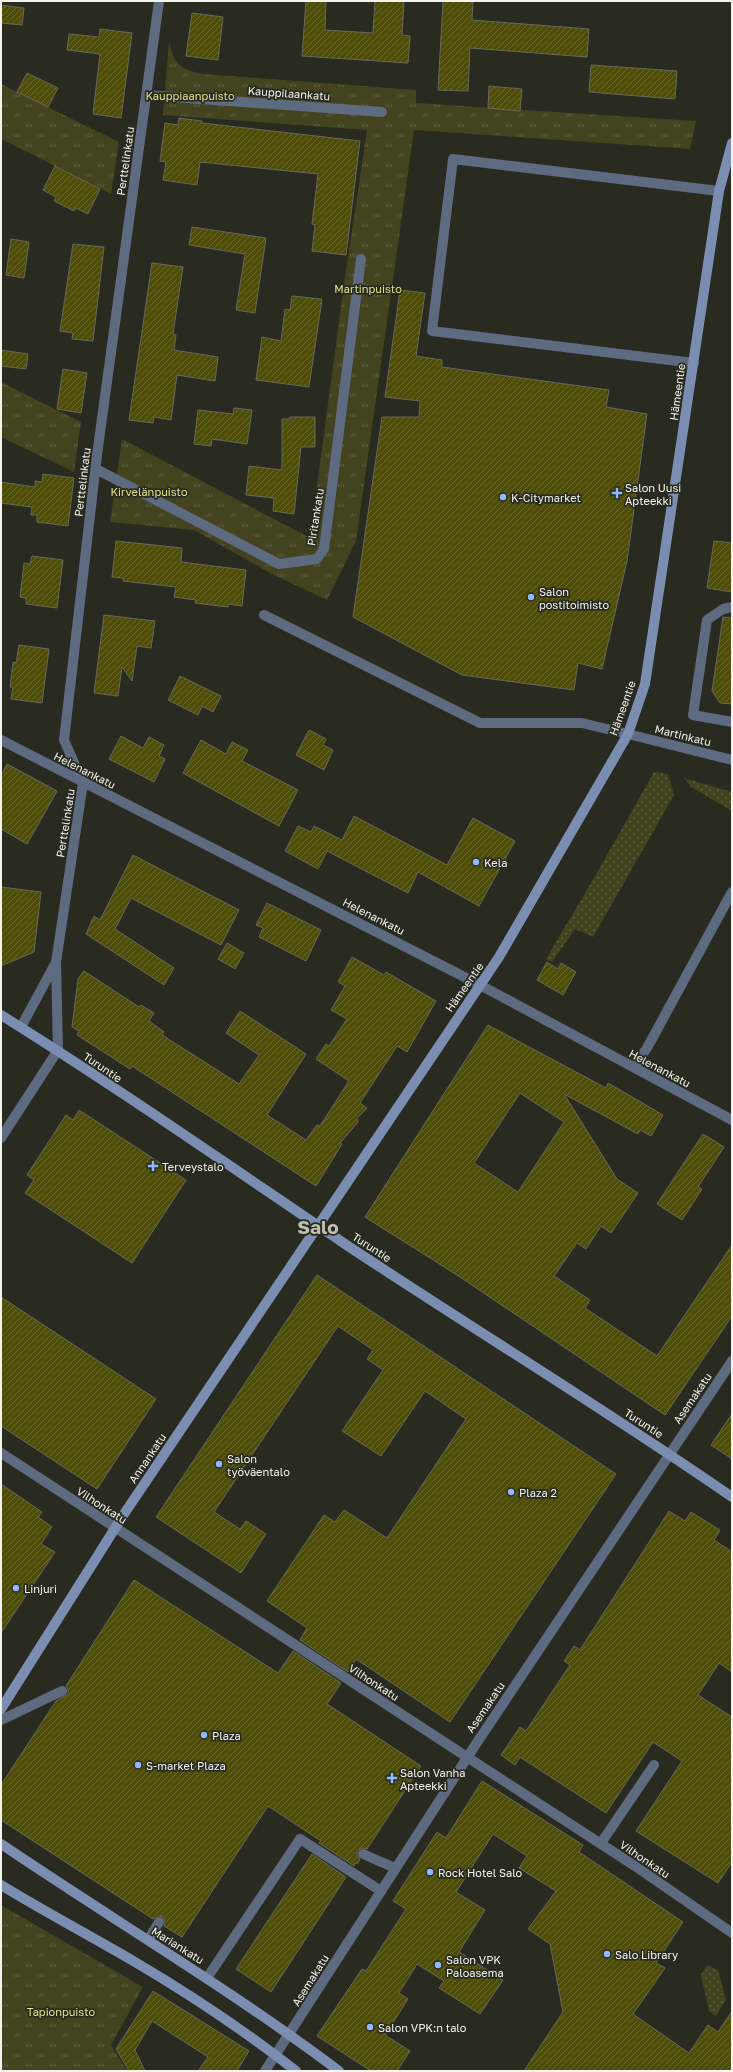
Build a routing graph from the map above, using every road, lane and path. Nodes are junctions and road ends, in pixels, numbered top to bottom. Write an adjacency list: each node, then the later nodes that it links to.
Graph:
1 (159, 1): 2 (street, Perttelinkatu)
2 (146, 95): 3 (street, Kauppilaankatu); 8 (street, Perttelinkatu)
3 (382, 112)
4 (732, 143): 5 (main road, Hämeentie)
5 (719, 191): 7 (main road, Hämeentie); 7 (street)
6 (361, 259): 8 (street, Piritankatu)
7 (694, 362): 12 (main road, Hämeentie)
8 (96, 469): 15 (street, Perttelinkatu)
9 (732, 607): 11 (street)
10 (264, 615): 12 (street, Martinkatu)
11 (732, 722)
12 (628, 734): 14 (street, Martinkatu); 18 (main road, Hämeentie)
13 (1, 740): 15 (street, Helenankatu)
14 (732, 760)
15 (83, 784): 17 (street, Perttelinkatu); 18 (street, Helenankatu)
16 (732, 892): 22 (street)
17 (56, 962): 20 (street, Perttelinkatu); 21 (street, Perttelinkatu)
18 (480, 985): 22 (street, Helenankatu); 25 (main road, Hämeentie)
19 (1, 1015): 20 (main road, Turuntie)
20 (21, 1027): 21 (main road, Turuntie)
21 (58, 1050): 24 (street); 25 (main road, Turuntie)
22 (634, 1067): 23 (street, Helenankatu)
23 (732, 1120)
24 (1, 1138)
25 (318, 1225): 28 (main road, Turuntie); 30 (main road, Annankatu)
26 (732, 1361): 28 (street, Asemakatu)
27 (1, 1453): 30 (street, Vilhonkatu)
28 (669, 1453): 29 (main road, Turuntie); 34 (street, Asemakatu)
29 (732, 1497)
30 (116, 1528): 32 (main road, Annankatu); 34 (street, Vilhonkatu)
31 (62, 1691): 33 (street)
32 (1, 1709)
33 (1, 1720)
34 (467, 1757): 37 (street, Vilhonkatu); 39 (street, Asemakatu)
35 (654, 1765): 37 (street)
36 (1, 1844): 44 (main road, Mariankatu)
37 (601, 1844): 43 (street, Vilhonkatu)
38 (363, 1854): 39 (street)
39 (395, 1868): 41 (street, Asemakatu)
40 (1, 1885): 47 (main road)
41 (381, 1891): 45 (street); 46 (street, Asemakatu)
42 (159, 1922): 44 (street)
43 (732, 1933)
44 (148, 1940): 45 (main road, Mariankatu)
45 (207, 1978): 46 (main road, Mariankatu)
46 (290, 2034): 47 (street, Asemakatu); 50 (main road, Mariankatu)
47 (276, 2055): 48 (street, Asemakatu); 49 (main road)
48 (265, 2071)
49 (296, 2071)
50 (339, 2071)

